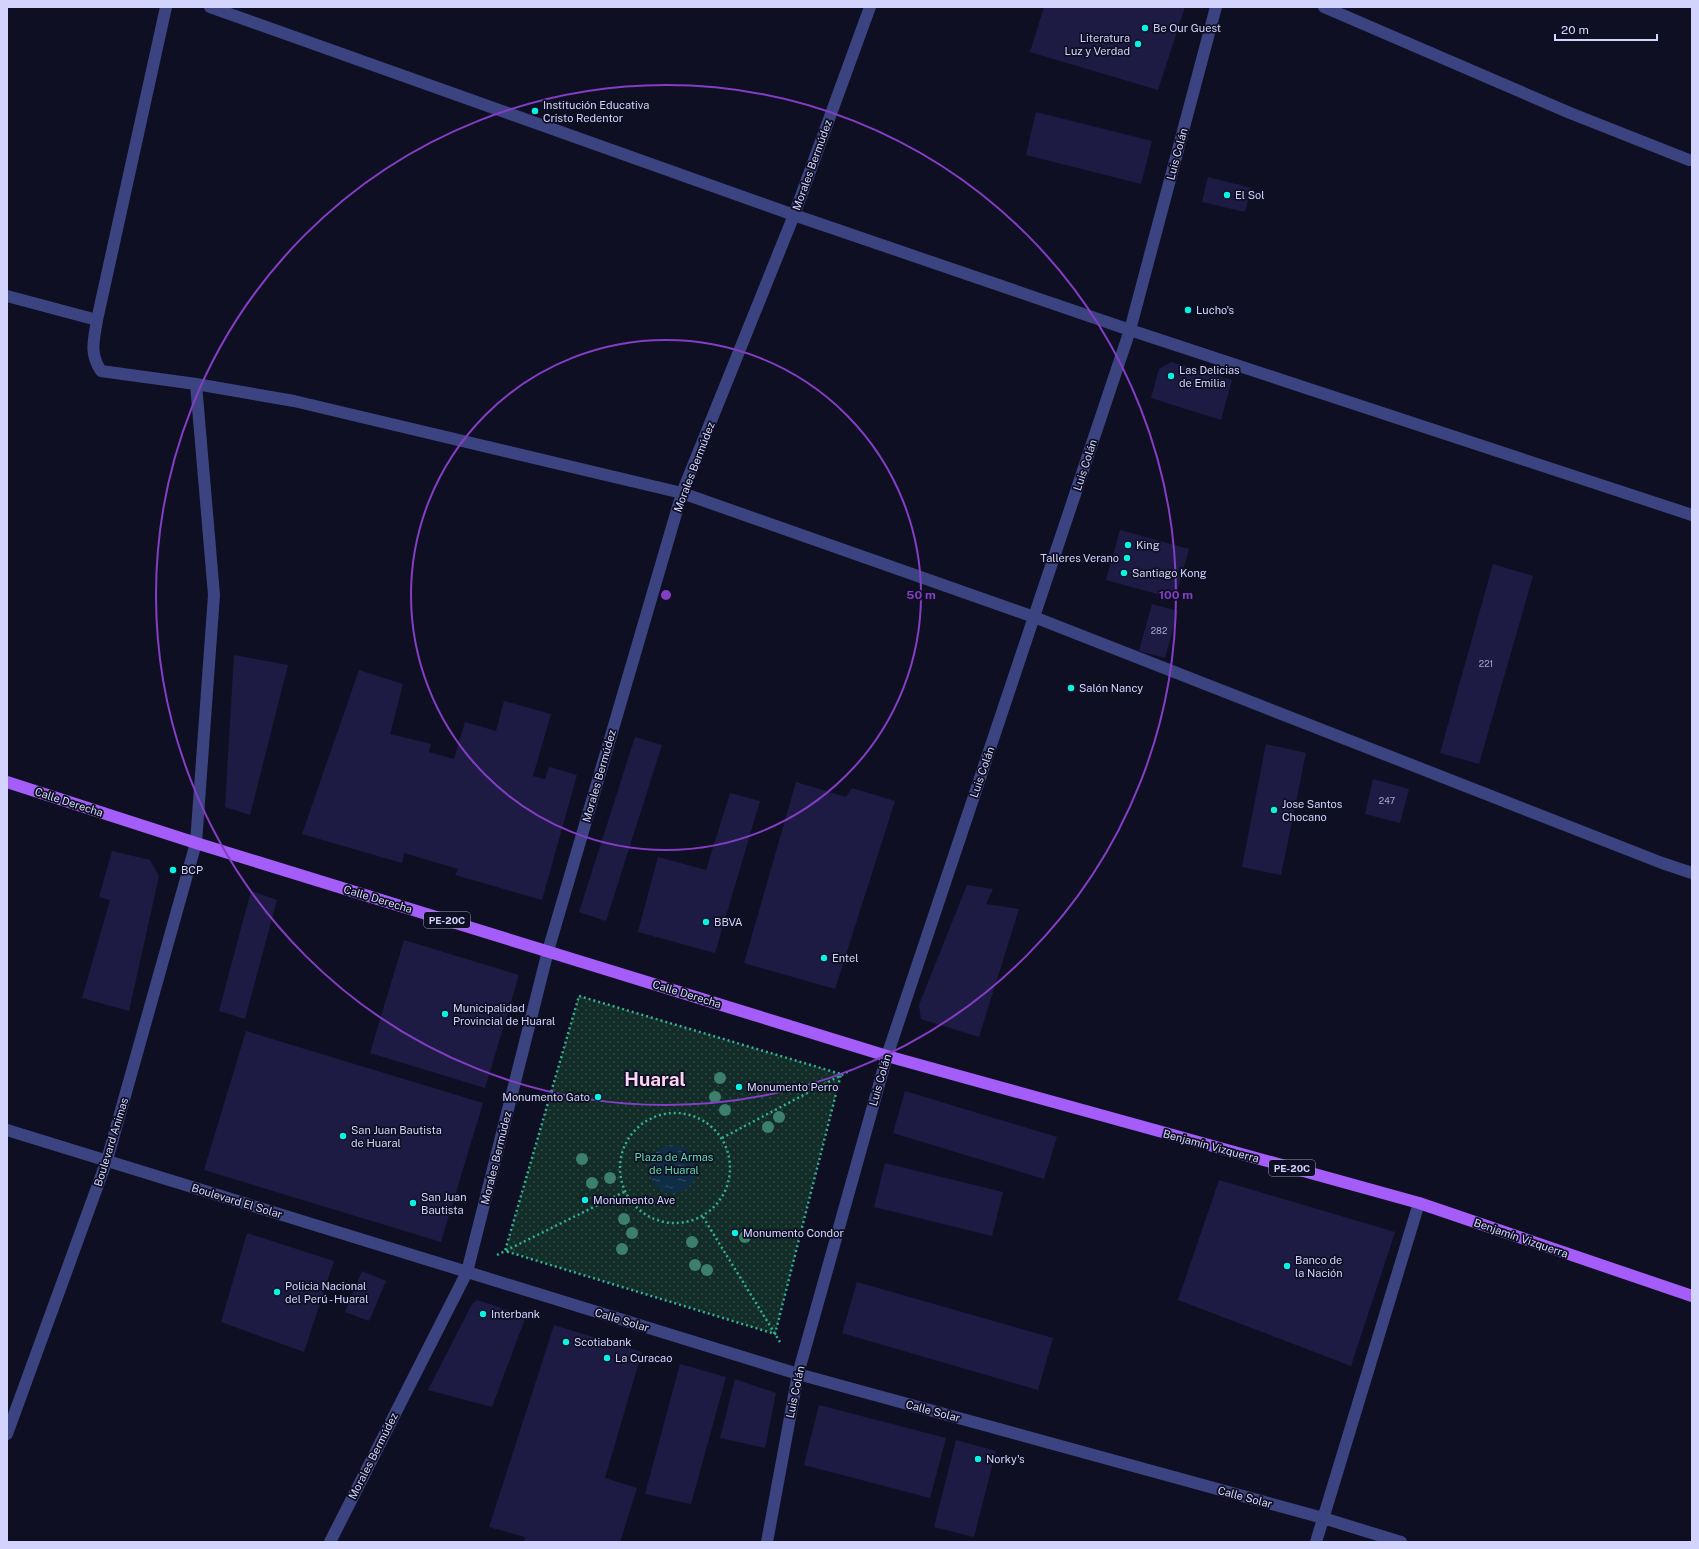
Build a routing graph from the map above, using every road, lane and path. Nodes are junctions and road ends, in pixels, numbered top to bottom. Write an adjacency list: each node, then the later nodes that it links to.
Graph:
1 (166, 7): 9 (street)
2 (210, 7): 7 (street)
3 (870, 7): 7 (street, Morales Bermúdez)
4 (1216, 7): 10 (street, Luis Colán)
5 (1324, 7): 6 (street)
6 (1689, 160)
7 (794, 215): 10 (street); 12 (street, Morales Bermúdez)
8 (7, 296): 9 (street)
9 (97, 320): 11 (street)
10 (1130, 330): 13 (street); 14 (street, Luis Colán)
11 (196, 384): 12 (street); 16 (street, Boulevard Animas)
12 (682, 493): 14 (street); 18 (street, Morales Bermúdez)
13 (1692, 515)
14 (1034, 617): 17 (street); 19 (street, Luis Colán)
15 (7, 782): 16 (main road, Calle Derecha / PE-20C)
16 (196, 843): 18 (main road, Calle Derecha / PE-20C); 23 (street, Boulevard Animas)
17 (1692, 873)
18 (548, 951): 19 (main road, Calle Derecha / PE-20C); 28 (street, Morales Bermúdez)
19 (887, 1056): 20 (path); 25 (main road, Benjamín Vizquerra / PE-20C); 31 (street, Luis Colán)
20 (841, 1074): 22 (path); 27 (path); 30 (path)
21 (7, 1130): 23 (street, Boulevard El Solar)
22 (722, 1138): 24 (path); 26 (path)
23 (107, 1160): 28 (street, Boulevard El Solar); 32 (street, Boulevard Animas)
24 (626, 1191): 26 (path); 27 (path)
25 (1419, 1203): 29 (main road, Benjamín Vizquerra / PE-20C); 33 (street)
26 (703, 1217): 30 (path)
27 (505, 1251): 28 (path); 30 (path)
28 (467, 1272): 31 (street, Calle Solar); 34 (street, Morales Bermúdez)
29 (1692, 1296)
30 (775, 1334): 31 (path)
31 (798, 1374): 33 (street, Calle Solar); 35 (street, Luis Colán)
32 (7, 1434)
33 (1323, 1518): 36 (street); 37 (street, Calle Solar)
34 (330, 1542)
35 (766, 1542)
36 (1316, 1542)
37 (1401, 1542)

